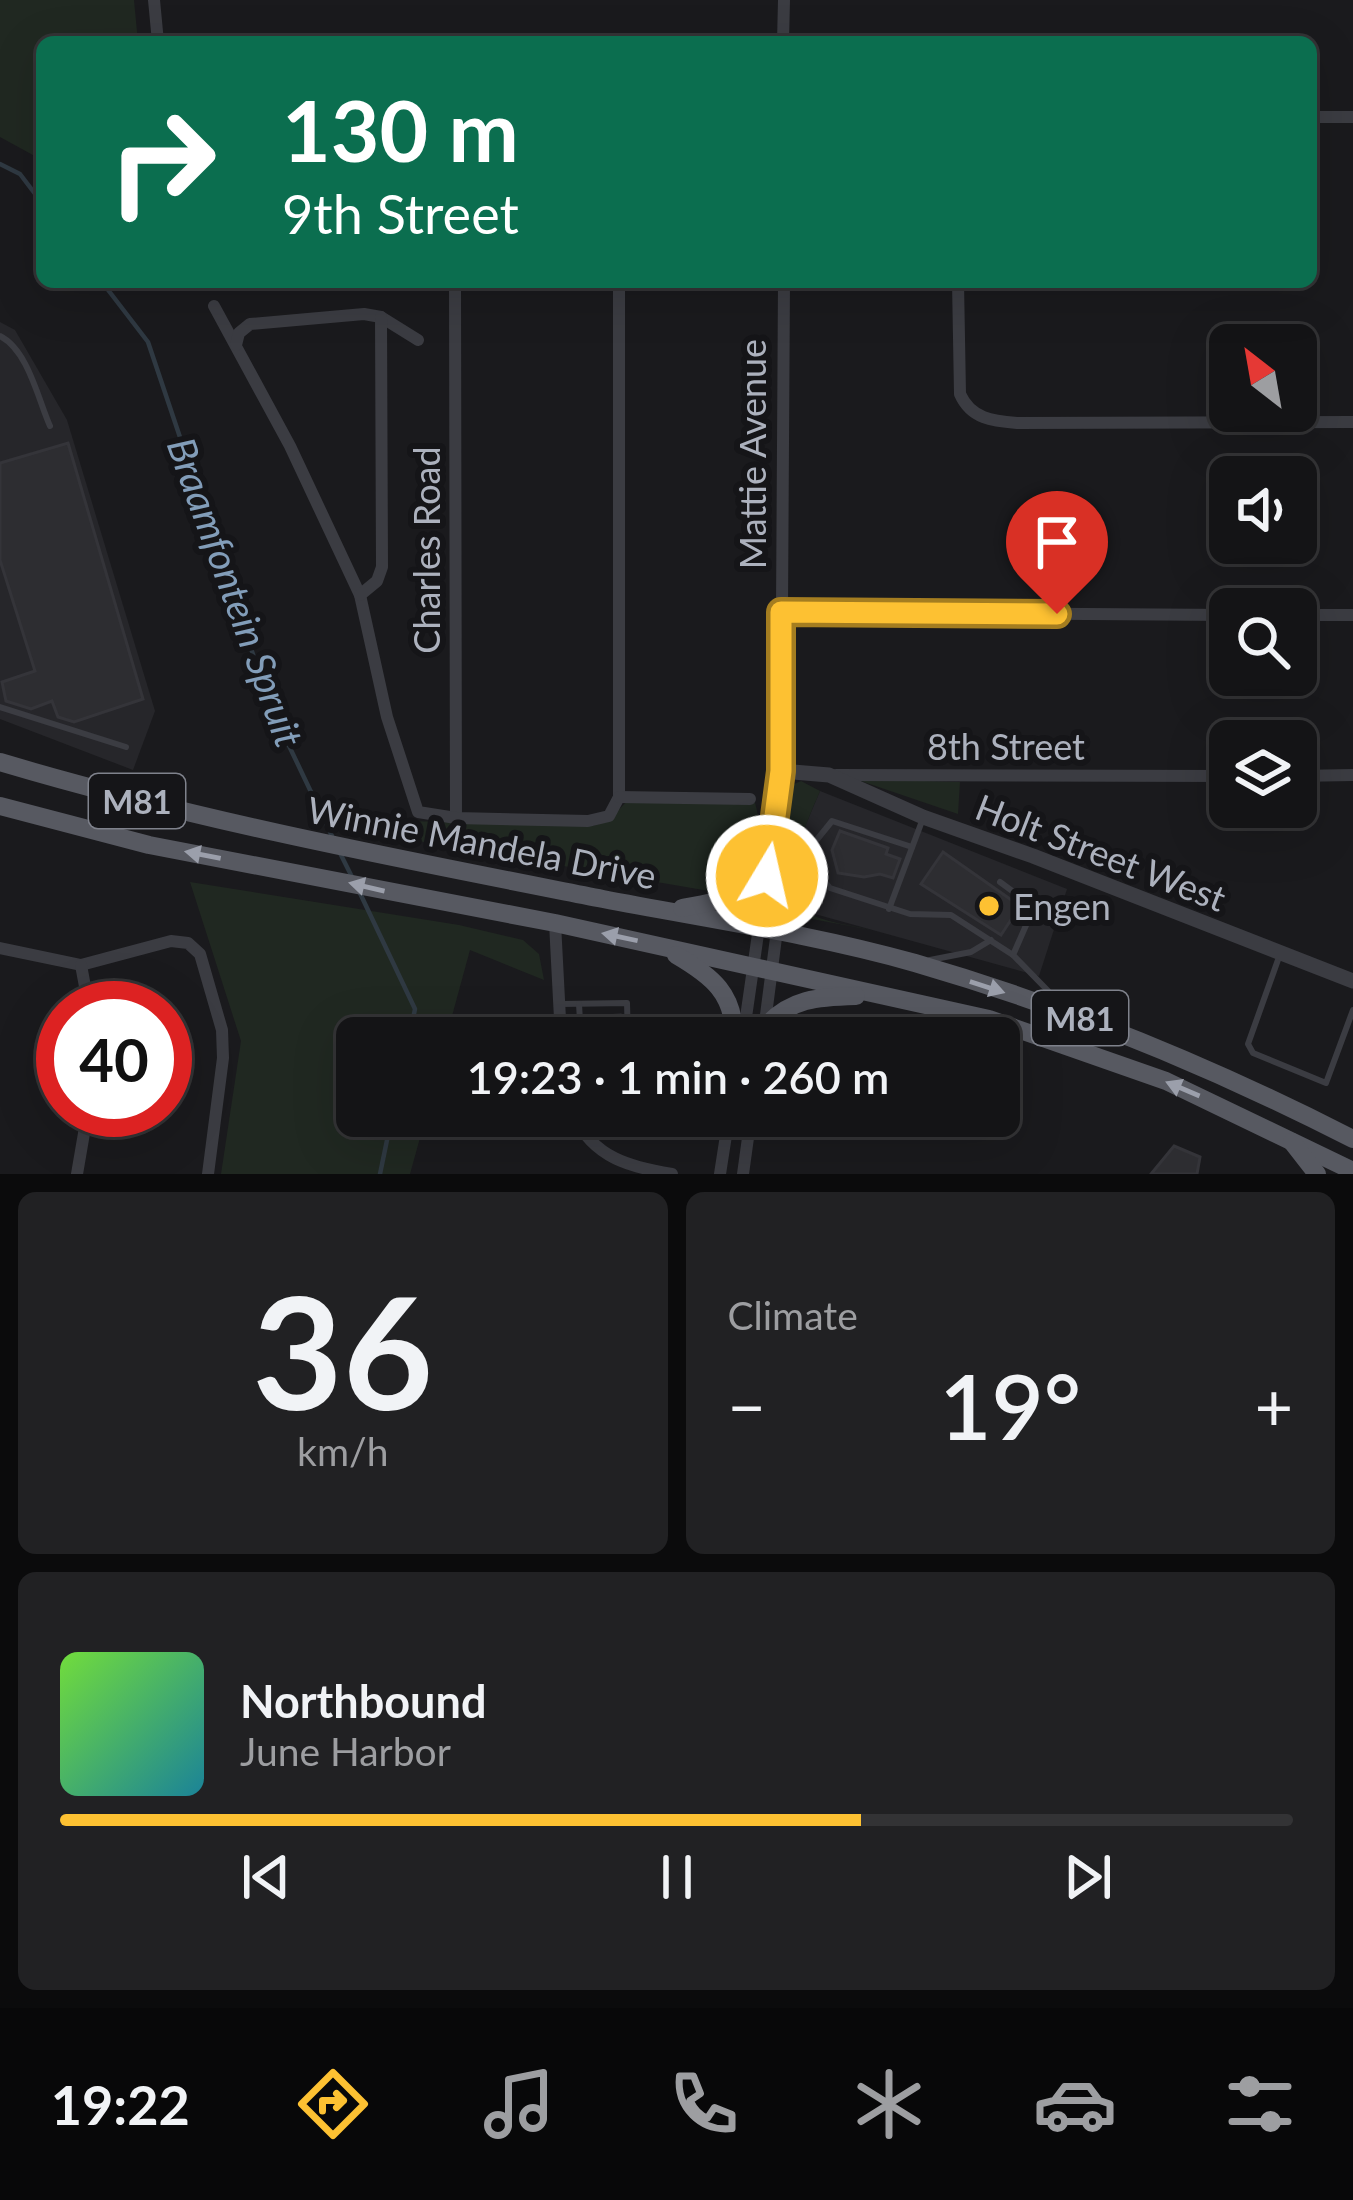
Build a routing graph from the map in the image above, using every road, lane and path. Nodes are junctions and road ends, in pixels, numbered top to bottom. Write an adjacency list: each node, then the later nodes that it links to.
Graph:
1 (154, 0): 3 (street)
2 (784, 0): 4 (street)
3 (157, 36)
4 (783, 36)
5 (1317, 117): 6 (street)
6 (1353, 117)
7 (455, 288): 34 (street, Charles Road)
8 (619, 288): 31 (street)
9 (784, 288): 19 (street, Mattie Avenue)
10 (958, 288): 16 (street)
11 (214, 306): 15 (street)
12 (381, 316): 14 (street); 15 (street); 18 (street)
13 (0, 336): 17 (lane)
14 (418, 340)
15 (236, 345): 18 (street)
16 (1353, 422)
17 (50, 426)
18 (360, 595): 34 (street)
19 (781, 612): 20 (street); 26 (street, Mattie Avenue)
20 (1209, 615)
21 (1317, 615): 22 (street)
22 (1353, 615)
23 (0, 707): 24 (lane)
24 (126, 746)
25 (0, 762): 40 (main road, Winnie Mandela Drive / M81)
26 (781, 771): 27 (street, 8th Street); 37 (street, Mattie Avenue); 42 (street, Mattie Avenue)
27 (829, 775): 29 (street, 8th Street); 35 (street, Holt Street West)
28 (1353, 775): 30 (street)
29 (1209, 776)
30 (1317, 776)
31 (619, 797): 32 (street); 34 (street)
32 (750, 799)
33 (0, 806): 41 (main road, Winnie Mandela Drive / M81, one-way to 33)
34 (456, 818)
35 (923, 818): 36 (lane); 46 (street, Holt Street West)
36 (912, 847): 39 (lane); 39 (lane)
37 (773, 851): 40 (main road); 42 (street, Mattie Avenue)
38 (1000, 882): 47 (lane)
39 (889, 909): 43 (lane)
40 (666, 911): 42 (main road, Winnie Mandela Drive / M81)
41 (555, 923): 44 (main road, Winnie Mandela Drive / M81, one-way to 41); 53 (street)
42 (768, 929): 48 (main road, Winnie Mandela Drive / M81); 50 (street, Mattie Avenue)
43 (991, 940): 47 (lane); 48 (lane)
44 (663, 946): 50 (main road, Winnie Mandela Drive / M81); 61 (main road)
45 (0, 948): 49 (street)
46 (1281, 953): 52 (street, Holt Street West); 56 (lane)
47 (1013, 955): 57 (lane)
48 (915, 963): 57 (main road, Winnie Mandela Drive / M81, one-way to 57)
49 (81, 965): 51 (street); 73 (street)
50 (764, 969): 55 (main road, Winnie Mandela Drive / M81); 62 (street, Mattie Avenue); 63 (street, Mattie Avenue)
51 (84, 981)
52 (1353, 981)
53 (557, 1004): 54 (lane); 58 (street)
54 (579, 1004): 59 (lane); 60 (lane)
55 (944, 1008): 64 (main road); 69 (main road, Winnie Mandela Drive / M81, one-way to 55)
56 (1353, 1010)
57 (1076, 1016): 70 (main road, Winnie Mandela Drive / M81)
58 (559, 1017)
59 (580, 1017)
60 (627, 1017)
61 (734, 1017)
62 (746, 1017)
63 (764, 1017)
64 (774, 1017)
65 (83, 1137): 72 (street)
66 (587, 1137): 74 (street)
67 (725, 1137): 75 (street)
68 (748, 1137): 76 (street)
69 (1289, 1138): 71 (main road, Winnie Mandela Drive / M81); 77 (main road)
70 (1353, 1138)
71 (1353, 1172)
72 (77, 1174)
73 (208, 1174)
74 (673, 1174)
75 (719, 1174)
76 (743, 1174)
77 (1316, 1174)

